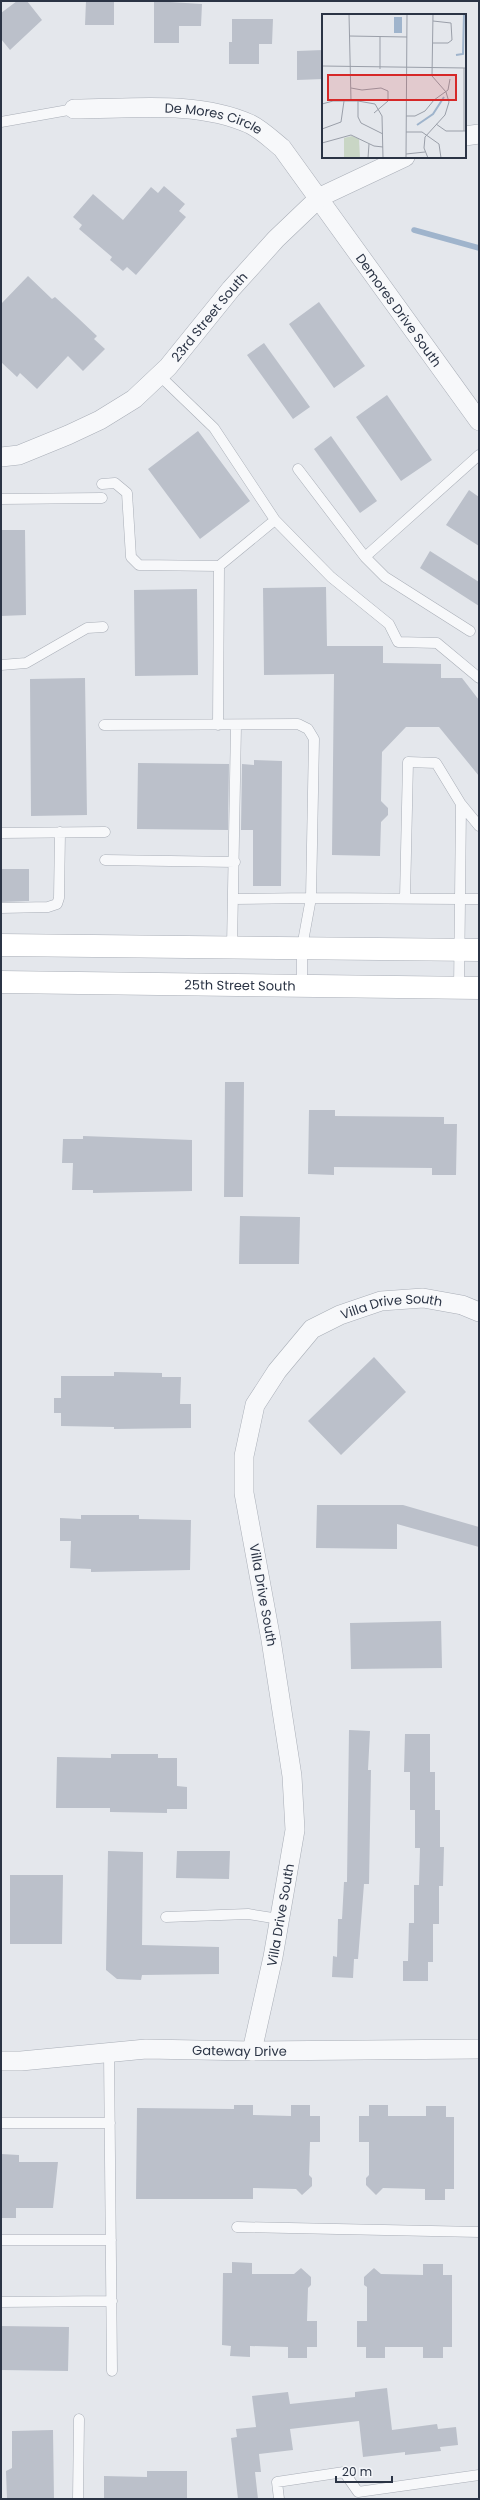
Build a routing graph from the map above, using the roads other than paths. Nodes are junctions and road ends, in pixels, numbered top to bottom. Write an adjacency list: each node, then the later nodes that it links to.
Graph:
1 (74, 109): 2 (lane); 6 (street, De Mores Circle)
2 (1, 122)
3 (479, 134): 4 (street)
4 (466, 136)
5 (403, 158): 6 (street, 23rd Street South)
6 (320, 198): 7 (street, 23rd Street South); 8 (street, Demores Drive South)
7 (160, 376): 10 (street, 23rd Street South); 15 (lane)
8 (479, 421)
9 (479, 455): 16 (lane)
10 (1, 457)
11 (298, 469): 16 (lane)
12 (102, 484): 17 (lane)
13 (102, 498): 14 (lane)
14 (1, 500)
15 (276, 520): 17 (lane); 21 (lane)
16 (365, 557): 19 (lane)
17 (219, 566): 23 (lane)
18 (103, 627): 20 (lane)
19 (470, 631)
20 (1, 665)
21 (479, 678)
22 (104, 725): 23 (lane)
23 (218, 725): 24 (lane)
24 (236, 725): 31 (lane); 32 (lane)
25 (461, 804): 26 (lane); 33 (lane); 35 (lane)
26 (479, 826)
27 (60, 832): 28 (lane); 29 (lane); 37 (lane)
28 (104, 832)
29 (1, 833)
30 (105, 860): 31 (lane)
31 (235, 862): 34 (lane)
32 (311, 898): 33 (lane); 34 (lane); 40 (lane)
33 (405, 898): 35 (lane)
34 (234, 899): 39 (lane)
35 (460, 899): 36 (lane); 41 (lane)
36 (479, 899)
37 (1, 908)
38 (1, 945): 39 (main road)
39 (232, 946): 40 (main road)
40 (302, 947): 41 (main road); 43 (lane)
41 (469, 949): 44 (lane)
42 (1, 982): 43 (main road, 25th Street South)
43 (302, 985): 44 (main road, 25th Street South)
44 (469, 988)
45 (479, 1312): 47 (street, Villa Drive South)
46 (166, 1917): 47 (lane)
47 (279, 1919): 49 (street, Villa Drive South)
48 (479, 2049): 49 (street, Gateway Drive)
49 (252, 2051): 50 (street, Gateway Drive)
50 (109, 2052): 51 (street, Gateway Drive); 53 (lane)
51 (1, 2061)
52 (1, 2123): 53 (lane)
53 (110, 2123): 57 (lane)
54 (237, 2227): 55 (lane)
55 (479, 2232)
56 (1, 2240): 57 (lane)
57 (111, 2240): 58 (lane)
58 (112, 2301): 59 (lane); 60 (lane)
59 (1, 2302)
60 (112, 2371)
61 (78, 2419): 64 (lane)
62 (479, 2475): 63 (lane)
63 (357, 2496): 65 (lane)
64 (78, 2499)
65 (280, 2499)

